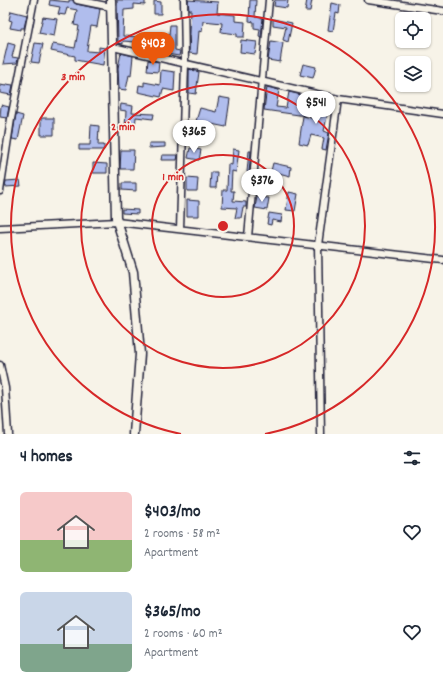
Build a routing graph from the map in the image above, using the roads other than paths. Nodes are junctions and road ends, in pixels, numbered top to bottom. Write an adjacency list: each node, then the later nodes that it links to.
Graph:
1 (34, 0): 13 (street)
2 (77, 0): 6 (street)
3 (184, 0): 9 (street)
4 (269, 0): 10 (street)
5 (368, 0): 7 (street)
6 (111, 3): 8 (street)
7 (443, 11)
8 (113, 47): 9 (street); 14 (street)
9 (185, 64): 10 (street); 16 (street)
10 (263, 83): 11 (street); 17 (street)
11 (338, 99): 12 (street); 18 (street)
12 (443, 114)
13 (0, 191)
14 (117, 222): 15 (street); 16 (street); 22 (street)
15 (0, 228)
16 (180, 229): 17 (street)
17 (248, 237): 18 (street)
18 (318, 245): 19 (street); 23 (street)
19 (443, 260)
20 (0, 364): 21 (street)
21 (8, 434)
22 (134, 434)
23 (321, 434)

